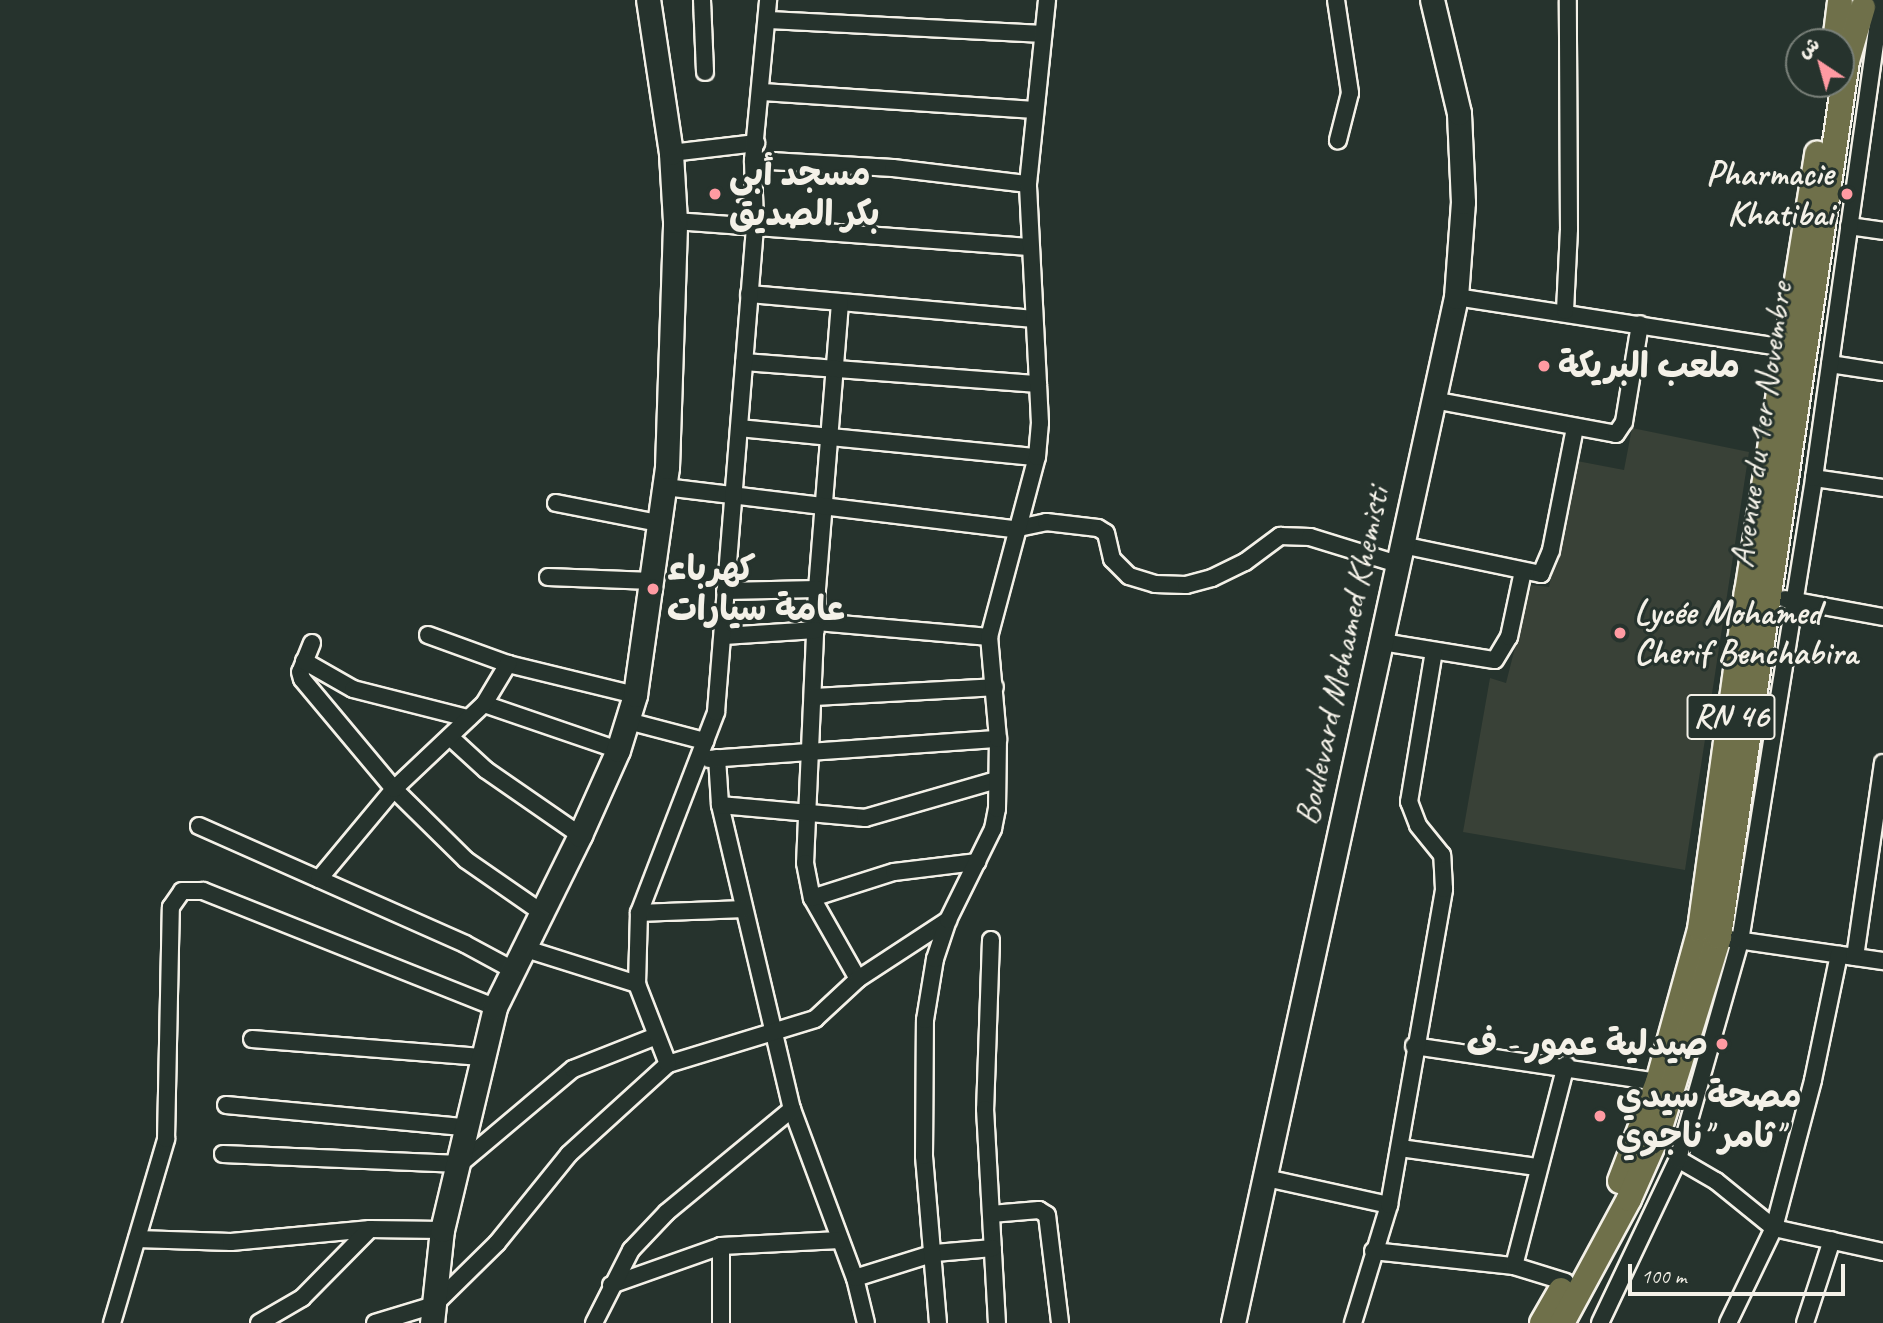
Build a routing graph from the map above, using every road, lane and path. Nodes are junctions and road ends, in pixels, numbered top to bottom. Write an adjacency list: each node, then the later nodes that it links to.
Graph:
1 (648, 0): 18 (main road)
2 (702, 0): 12 (street)
3 (768, 0): 9 (street)
4 (1047, 0): 11 (street)
5 (1336, 0): 16 (street)
6 (1432, 0): 27 (main road, Boulevard Mohamed Khemisti)
7 (1568, 0): 29 (street)
8 (1863, 2): 10 (main road); 23 (street); 58 (main road, Avenue du 1er Novembre / RN 46)
9 (767, 20): 11 (street); 13 (street)
10 (1845, 28)
11 (1041, 34): 15 (street)
12 (705, 72)
13 (763, 92): 15 (street); 17 (street)
14 (1827, 98): 32 (main road, Avenue du 1er Novembre / RN 46)
15 (1034, 110): 20 (street)
16 (1338, 140)
17 (756, 143): 18 (street); 19 (street)
18 (671, 153): 21 (main road)
19 (753, 160): 20 (street); 22 (street)
20 (1028, 184): 25 (street)
21 (675, 221): 22 (street); 44 (main road)
22 (755, 225): 25 (street); 26 (street)
23 (1849, 226): 24 (street); 34 (street)
24 (1883, 231)
25 (1029, 247): 30 (street)
26 (749, 295): 28 (street); 33 (street)
27 (1456, 297): 29 (street); 38 (main road, Boulevard Mohamed Khemisti)
28 (840, 303): 30 (street); 35 (street)
29 (1564, 311): 31 (street)
30 (1032, 318): 37 (street)
31 (1640, 324): 32 (street); 40 (street)
32 (1785, 348): 57 (main road, Avenue du 1er Novembre / RN 46)
33 (744, 362): 35 (street); 39 (street)
34 (1830, 364): 36 (street); 43 (street)
35 (834, 368): 37 (street); 41 (street)
36 (1883, 372)
37 (1038, 384): 42 (street)
38 (1433, 400): 40 (street); 51 (main road, Boulevard Mohamed Khemisti)
39 (739, 428): 41 (street); 46 (street)
40 (1575, 428): 52 (street)
41 (828, 435): 42 (street); 48 (street)
42 (1037, 457): 50 (street)
43 (1814, 478): 45 (street); 58 (street)
44 (664, 487): 46 (street); 49 (main road)
45 (1883, 488)
46 (733, 496): 48 (street); 56 (street)
47 (556, 503): 49 (street)
48 (824, 504): 50 (street); 55 (street)
49 (658, 523): 54 (main road)
50 (1014, 529): 51 (street); 63 (street)
51 (1400, 555): 52 (street); 64 (main road, Boulevard Mohamed Khemisti)
52 (1523, 571): 66 (street)
53 (548, 577): 54 (street)
54 (652, 581): 70 (main road)
55 (817, 589): 56 (street); 60 (street)
56 (725, 591): 62 (street)
57 (1747, 592): 58 (street); 112 (main road, Avenue du 1er Novembre / RN 46)
58 (1782, 599): 59 (street); 96 (main road, Avenue du 1er Novembre / RN 46)
59 (1883, 617)
60 (817, 626): 62 (street); 63 (street); 71 (street)
61 (428, 635): 68 (street)
62 (724, 636): 77 (street)
63 (989, 637): 69 (street)
64 (1382, 642): 66 (street); 121 (main road, Boulevard Mohamed Khemisti)
65 (312, 643): 67 (street)
66 (1434, 651): 108 (street)
67 (304, 661): 73 (street); 84 (street)
68 (508, 664): 70 (street); 72 (street)
69 (995, 687): 71 (street); 76 (street)
70 (635, 695): 74 (main road)
71 (813, 697): 79 (street)
72 (484, 704): 73 (street); 78 (street)
73 (468, 718): 75 (street)
74 (628, 721): 77 (street); 78 (main road)
75 (450, 737): 84 (street); 88 (street)
76 (998, 739): 79 (street); 83 (street)
77 (705, 741): 81 (street)
78 (618, 750): 88 (main road)
79 (807, 750): 80 (street); 86 (street)
80 (717, 758): 81 (street); 85 (street)
81 (696, 761): 94 (street)
82 (1883, 763): 99 (street)
83 (997, 780): 86 (street); 89 (street)
84 (394, 789): 90 (street); 93 (street)
85 (720, 806): 86 (street); 92 (street)
86 (807, 814): 91 (street)
87 (199, 826): 90 (street)
88 (580, 835): 93 (main road)
89 (977, 862): 91 (street); 95 (street)
90 (319, 879): 101 (street)
91 (812, 898): 102 (street)
92 (744, 909): 94 (street); 105 (street)
93 (541, 912): 98 (main road)
94 (639, 913): 103 (street)
95 (948, 920): 102 (street); 134 (street)
96 (1729, 939): 99 (street); 118 (street); 152 (main road, Avenue du 1er Novembre / RN 46)
97 (991, 940): 123 (street)
98 (523, 948): 101 (main road); 103 (street)
99 (1847, 956): 100 (street); 124 (street)
100 (1883, 961)
101 (513, 970): 104 (main road)
102 (858, 979): 105 (street)
103 (637, 984): 106 (street)
104 (495, 1007): 109 (main road); 127 (street)
105 (774, 1035): 110 (street); 114 (street)
106 (654, 1037): 110 (street); 119 (street)
107 (252, 1039): 109 (street)
108 (1414, 1046): 111 (street); 116 (street)
109 (481, 1057): 115 (main road)
110 (668, 1064): 139 (street)
111 (1566, 1065): 112 (street); 120 (street)
112 (1658, 1082): 137 (main road, Avenue du 1er Novembre / RN 46)
113 (226, 1105): 115 (street)
114 (792, 1109): 128 (street); 138 (street)
115 (465, 1126): 119 (main road)
116 (1400, 1148): 120 (street); 122 (street)
117 (223, 1154): 119 (street)
118 (1678, 1159): 124 (street); 153 (street)
119 (460, 1164): 126 (main road)
120 (1537, 1167): 135 (street)
121 (1266, 1178): 122 (street); 149 (main road, Boulevard Mohamed Khemisti)
122 (1389, 1205): 132 (street)
123 (991, 1214): 131 (street); 148 (street)
124 (1774, 1228): 129 (street); 154 (street)
125 (370, 1229): 126 (street); 127 (street); 141 (street)
126 (442, 1230): 139 (main road)
127 (137, 1240): 140 (street)
128 (840, 1240): 130 (street); 136 (street)
129 (1832, 1240): 133 (street); 155 (street)
130 (721, 1246): 138 (street); 144 (street)
131 (993, 1248): 134 (street); 147 (street)
132 (1373, 1251): 135 (street); 150 (street)
133 (1883, 1252)
134 (935, 1253): 136 (street); 146 (street)
135 (1514, 1266): 137 (street)
136 (855, 1278): 145 (street)
137 (1566, 1282): 151 (main road, Avenue du 1er Novembre / RN 46)
138 (611, 1285): 143 (street)
139 (433, 1314): 142 (street)
140 (112, 1323)
141 (259, 1323)
142 (374, 1323)
143 (594, 1323)
144 (721, 1323)
145 (866, 1323)
146 (938, 1323)
147 (997, 1323)
148 (1060, 1323)
149 (1233, 1323)
150 (1353, 1323)
151 (1542, 1323)
152 (1562, 1323)
153 (1600, 1323)
154 (1727, 1323)
155 (1805, 1323)

